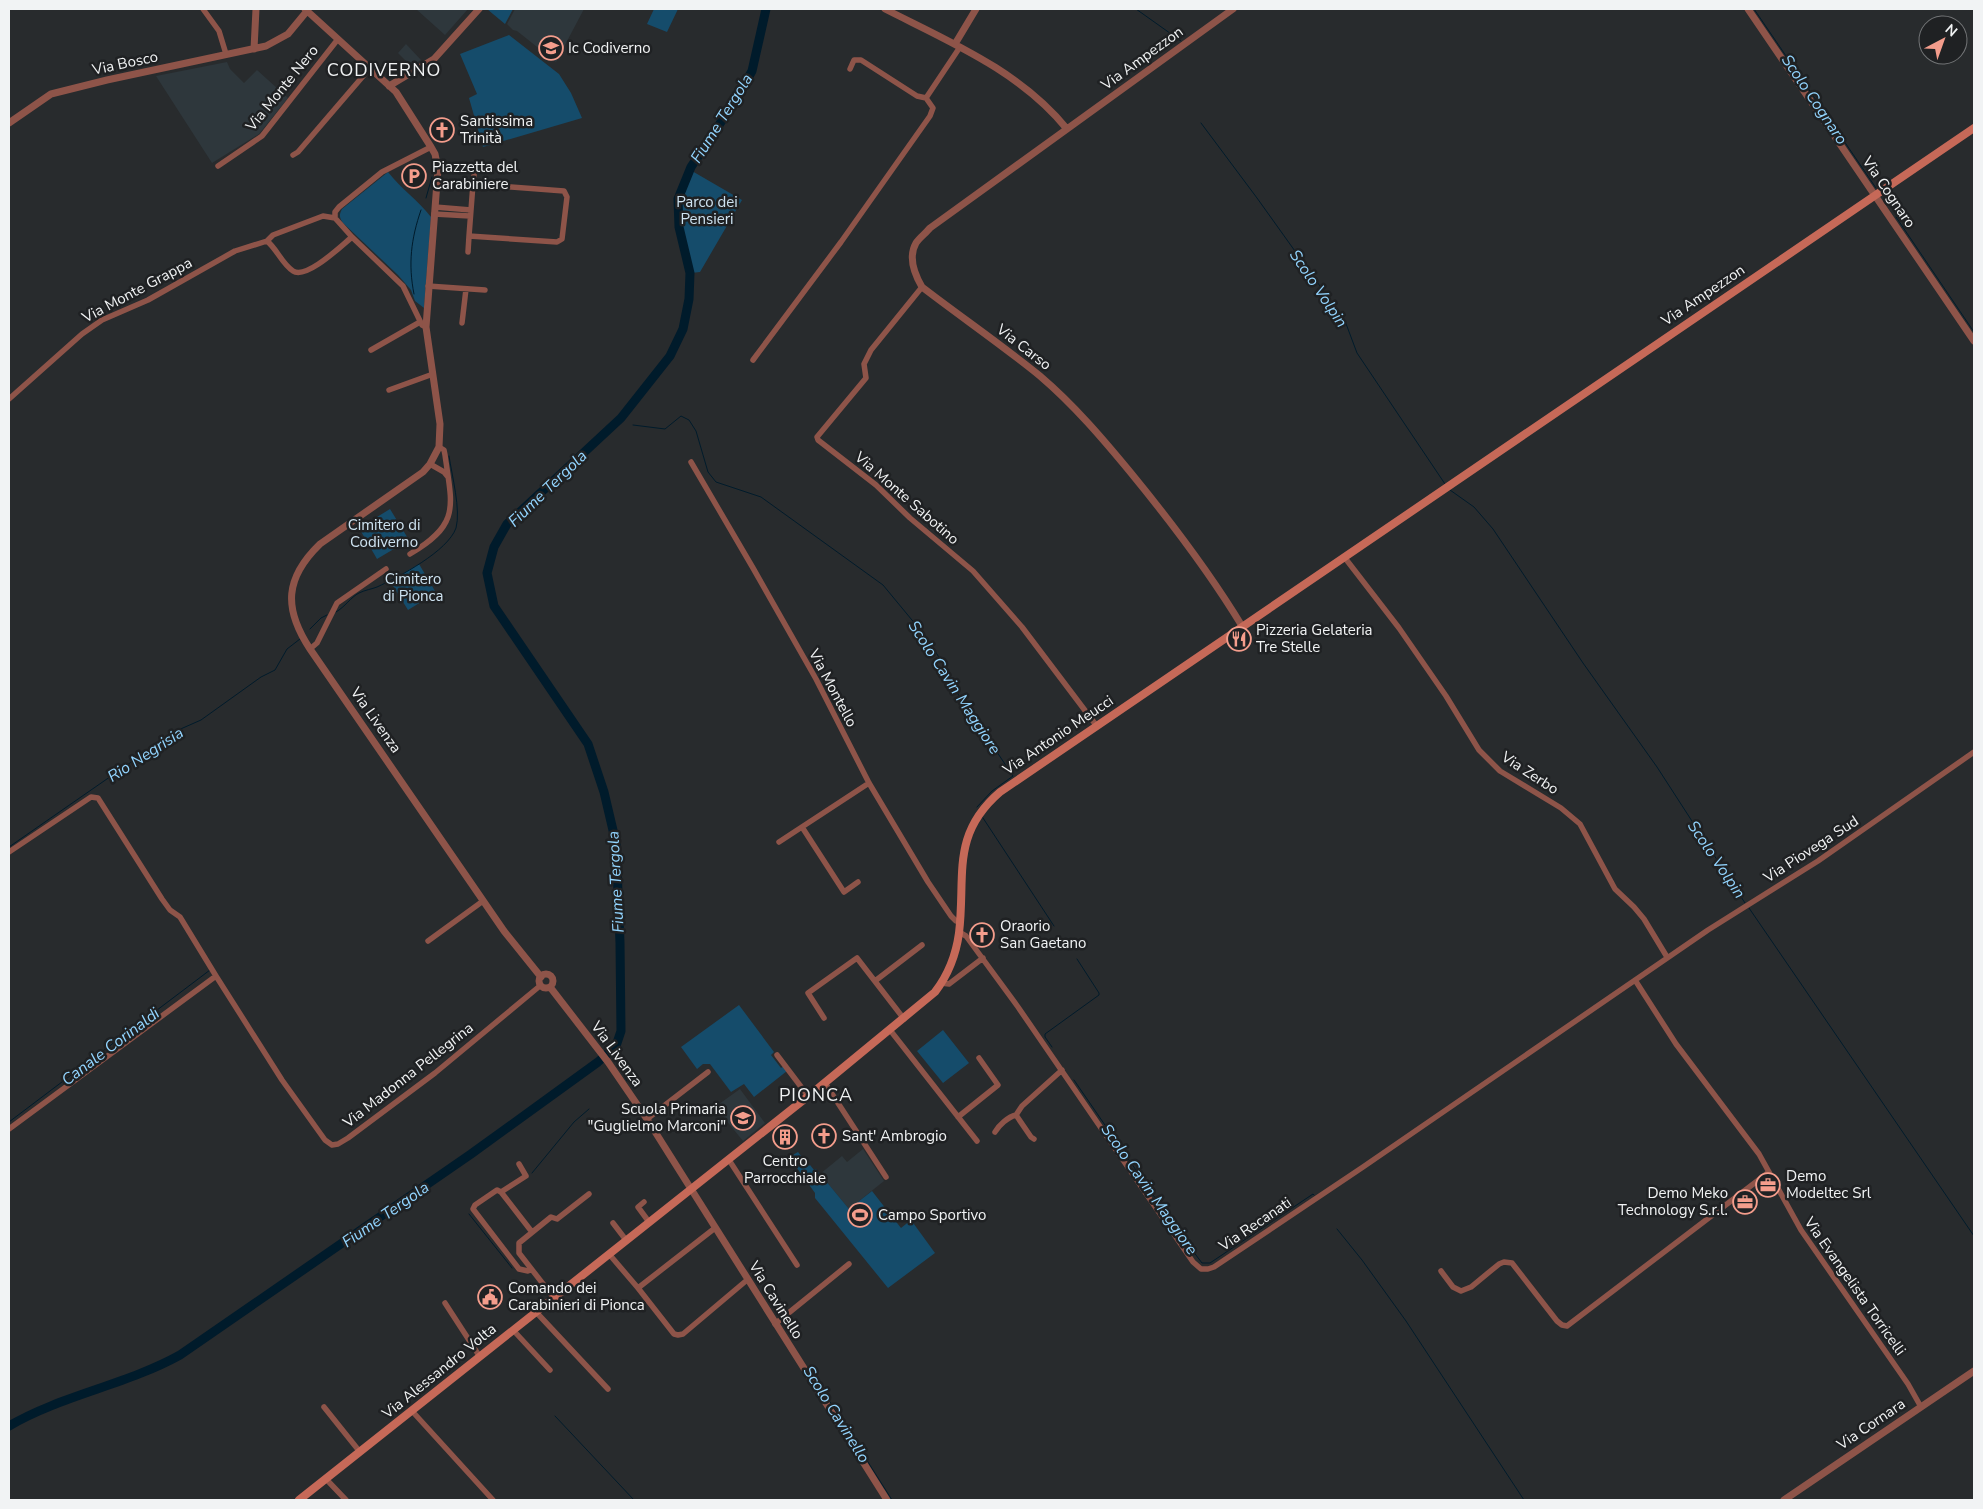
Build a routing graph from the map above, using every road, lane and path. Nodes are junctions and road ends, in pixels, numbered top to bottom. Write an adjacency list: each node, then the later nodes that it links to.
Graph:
1 (203, 9): 12 (street)
2 (256, 9): 11 (street)
3 (479, 9): 15 (street)
4 (886, 9): 10 (street)
5 (976, 9): 10 (street)
6 (1233, 9): 19 (street, Via Ampezzon)
7 (1748, 9): 25 (street, Via Cognaro)
8 (306, 10): 9 (street); 11 (street, Via Bosco)
9 (338, 39): 13 (street); 22 (street, Via Monte Nero)
10 (958, 46): 16 (street); 19 (street)
11 (254, 49): 12 (street, Via Bosco)
12 (226, 54): 17 (street, Via Bosco)
13 (370, 68): 15 (street); 21 (street)
14 (850, 69): 16 (street)
15 (389, 86): 20 (street)
16 (926, 98): 41 (street)
17 (9, 122)
18 (1974, 128): 25 (main road, Via Ampezzon)
19 (1067, 129): 34 (street)
20 (431, 147): 26 (street); 28 (street)
21 (294, 155)
22 (218, 166)
23 (475, 167): 24 (street)
24 (473, 184): 27 (street); 29 (street)
25 (1876, 196): 39 (street, Via Cognaro); 49 (main road, Via Ampezzon)
26 (434, 210): 27 (street); 33 (street)
27 (470, 213): 29 (street)
28 (335, 218): 30 (street); 31 (street, Via Monte Grappa)
29 (469, 236): 32 (street)
30 (352, 237): 31 (street); 38 (street)
31 (266, 241): 44 (street, Via Monte Grappa)
32 (468, 252)
33 (428, 286): 35 (street); 38 (street)
34 (922, 287): 53 (street, Via Carso); 55 (street, Via Monte Sabotino)
35 (466, 288): 36 (street); 37 (street)
36 (485, 290)
37 (462, 323)
38 (423, 325): 40 (street); 42 (street)
39 (1974, 341)
40 (372, 350)
41 (753, 360)
42 (433, 374): 43 (street); 45 (street)
43 (389, 390)
44 (9, 399)
45 (439, 447): 47 (street); 48 (street)
46 (691, 462): 57 (street, Via Montello)
47 (430, 464): 48 (street); 54 (street, Via Livenza)
48 (449, 479): 50 (street)
49 (1448, 487): 51 (main road, Via Antonio Meucci)
50 (410, 554)
51 (1345, 558): 53 (main road, Via Antonio Meucci); 67 (street, Via Zerbo)
52 (386, 569): 54 (street)
53 (1242, 626): 55 (main road, Via Antonio Meucci)
54 (310, 649): 62 (street, Via Livenza)
55 (1096, 725): 63 (main road, Via Antonio Meucci)
56 (1974, 752): 67 (street, Via Piovega Sud)
57 (869, 783): 58 (street); 63 (street, Via Montello)
58 (802, 828): 59 (street); 61 (street)
59 (779, 842)
60 (9, 852): 69 (street, Via Madonna Pellegrina)
61 (858, 882)
62 (483, 901): 65 (street); 70 (street, Via Livenza)
63 (960, 921): 64 (main road, Via Antonio Meucci)
64 (959, 932): 68 (street, Via Recanati); 73 (main road, Via Antonio Meucci)
65 (428, 941)
66 (922, 945): 71 (street)
67 (1667, 957): 72 (street, Via Piovega Sud)
68 (983, 958): 73 (street); 81 (street, Via Recanati)
69 (216, 976): 74 (street, Via Madonna Pellegrina); 88 (street)
70 (541, 977): 74 (street); 75 (street, Via Livenza)
71 (875, 980): 76 (street); 77 (street)
72 (1635, 980): 81 (street, Via Recanati); 94 (street, Via Evangelista Torricelli)
73 (941, 983): 77 (main road, Via Antonio Meucci)
74 (541, 985): 75 (street)
75 (550, 987): 87 (street, Via Livenza)
76 (824, 1018)
77 (904, 1019): 78 (main road, Via Antonio Meucci)
78 (890, 1030): 83 (main road, Via Antonio Meucci); 86 (street)
79 (777, 1055): 84 (street)
80 (978, 1058): 86 (street)
81 (1062, 1070): 85 (street)
82 (708, 1072): 87 (street)
83 (825, 1083): 84 (main road, Via Antonio Meucci); 95 (street)
84 (808, 1096): 92 (main road, Via Antonio Meucci)
85 (1016, 1115): 89 (street); 90 (street)
86 (958, 1117): 91 (street)
87 (647, 1119): 96 (street, Via Livenza)
88 (9, 1129)
89 (995, 1132)
90 (1034, 1139)
91 (977, 1140)
92 (729, 1160): 96 (main road, Via Antonio Meucci); 107 (street)
93 (519, 1164): 97 (street)
94 (1769, 1172): 109 (street); 122 (street, Via Evangelista Torricelli)
95 (886, 1177)
96 (691, 1190): 100 (main road, Via Alessandro Volta); 102 (street, Via Cavinello)
97 (501, 1192): 103 (street); 108 (street)
98 (589, 1194): 103 (street)
99 (644, 1202): 100 (street)
100 (649, 1222): 104 (main road, Via Alessandro Volta)
101 (613, 1224): 104 (street)
102 (715, 1228): 110 (street, Via Cavinello); 111 (street)
103 (532, 1232): 108 (street)
104 (626, 1240): 105 (main road, Via Alessandro Volta)
105 (609, 1254): 111 (street); 112 (main road, Via Alessandro Volta)
106 (849, 1264): 115 (street)
107 (797, 1265)
108 (531, 1269): 112 (street)
109 (1441, 1271)
110 (748, 1280): 111 (street); 115 (street, Via Cavinello)
111 (638, 1288)
112 (554, 1298): 114 (main road, Via Alessandro Volta)
113 (445, 1303): 117 (street)
114 (536, 1312): 116 (main road, Via Alessandro Volta); 120 (street)
115 (775, 1324): 129 (street, Via Cavinello)
116 (513, 1330): 117 (main road, Via Alessandro Volta); 118 (street)
117 (480, 1357): 123 (main road, Via Alessandro Volta)
118 (550, 1370)
119 (1974, 1371): 122 (street, Via Cornara)
120 (608, 1389)
121 (324, 1406): 124 (street)
122 (1921, 1407): 130 (street, Via Cornara)
123 (412, 1411): 124 (main road, Via Alessandro Volta); 128 (street)
124 (360, 1452): 125 (main road, Via Alessandro Volta)
125 (326, 1479): 126 (main road, Via Alessandro Volta); 127 (street)
126 (300, 1500)
127 (346, 1500)
128 (493, 1500)
129 (887, 1500)
130 (1784, 1500)

